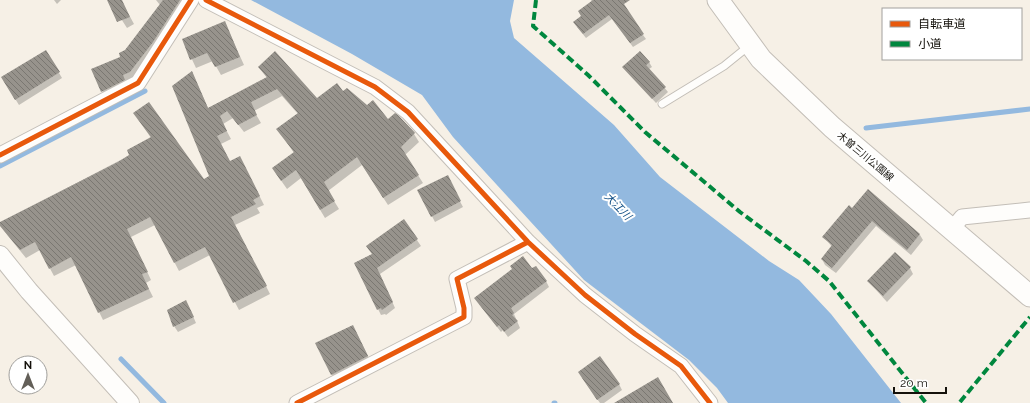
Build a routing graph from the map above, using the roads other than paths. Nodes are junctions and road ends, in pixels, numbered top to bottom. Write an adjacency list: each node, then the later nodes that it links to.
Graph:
1 (191, 0): 6 (street)
2 (206, 0): 9 (street)
3 (718, 0): 4 (main road, 木曽三川公園線)
4 (750, 45): 5 (lane); 8 (main road, 木曽三川公園線)
5 (662, 104)
6 (0, 155)
7 (1030, 210): 8 (street)
8 (952, 229): 11 (main road, 木曽三川公園線)
9 (528, 242): 13 (street); 14 (street)
10 (0, 255): 12 (street)
11 (1030, 296)
12 (130, 403)
13 (297, 403)
14 (710, 403)

